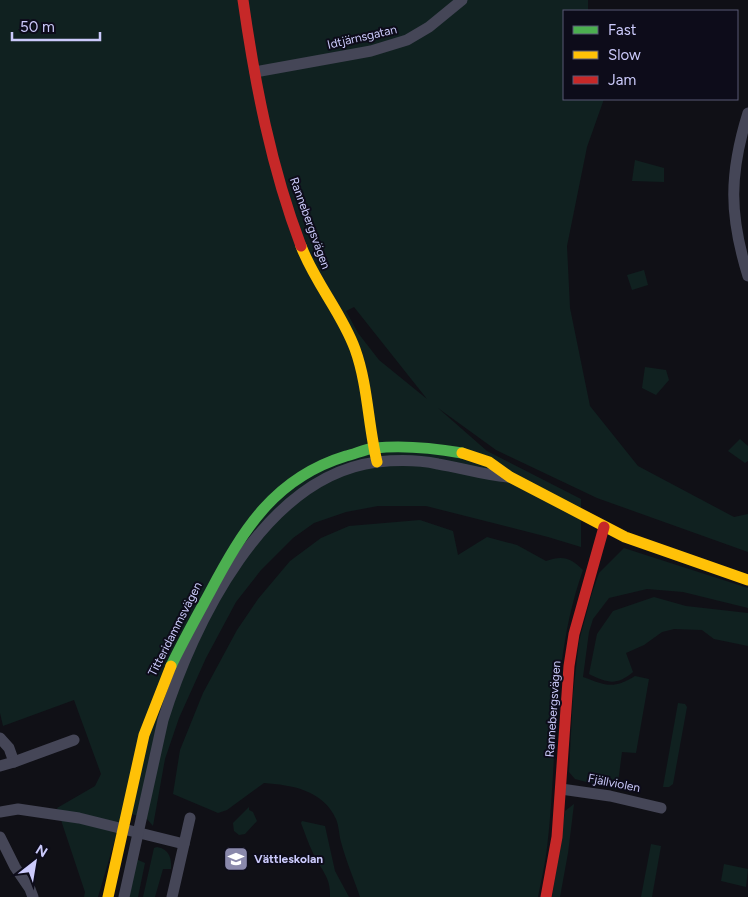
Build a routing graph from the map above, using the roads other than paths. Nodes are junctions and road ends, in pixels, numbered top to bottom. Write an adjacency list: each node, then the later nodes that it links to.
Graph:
1 (243, 0): 3 (street, Rannebergsvägen)
2 (462, 0): 3 (street, Idtjärnsgatan)
3 (255, 72): 6 (street, Rannebergsvägen)
4 (748, 113): 5 (street)
5 (748, 276)
6 (373, 448): 7 (street, Rannebergsvägen); 8 (street); 19 (street, Titteridammsvägen)
7 (377, 462): 8 (street); 20 (street, Titteridammsvägen)
8 (510, 477): 9 (street)
9 (604, 527): 10 (street); 15 (street, Rannebergsvägen)
10 (748, 580)
11 (0, 738): 13 (street)
12 (74, 740): 13 (street)
13 (14, 762): 14 (street)
14 (0, 766)
15 (561, 789): 16 (street, Fjällviolen); 27 (street, Rannebergsvägen)
16 (661, 808)
17 (0, 812): 19 (street)
18 (190, 818): 22 (street)
19 (124, 829): 20 (street); 24 (street, Titteridammsvägen)
20 (137, 833): 22 (street); 25 (street, Titteridammsvägen)
21 (0, 837): 23 (street)
22 (184, 844): 26 (street)
23 (33, 897)
24 (108, 897)
25 (124, 897)
26 (172, 897)
27 (546, 897)

